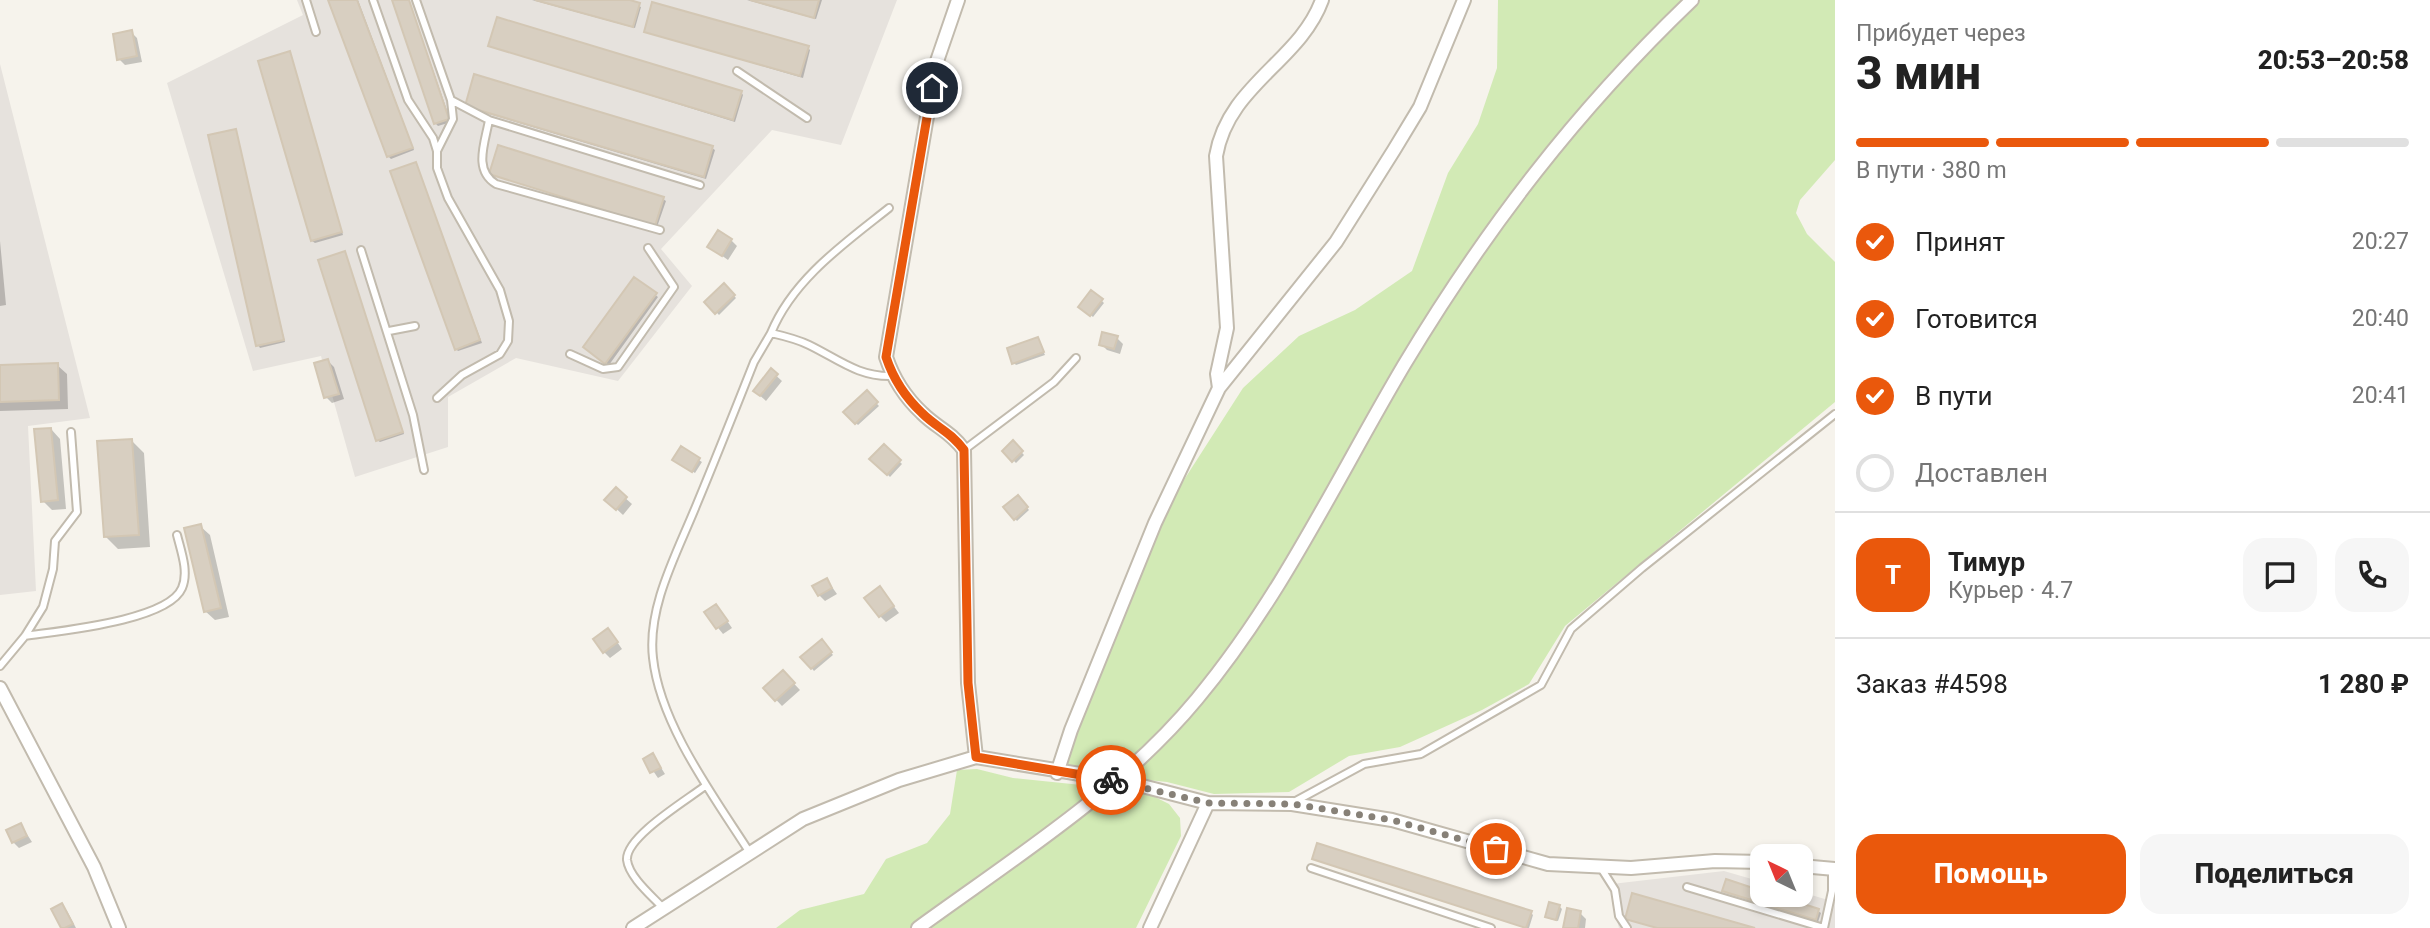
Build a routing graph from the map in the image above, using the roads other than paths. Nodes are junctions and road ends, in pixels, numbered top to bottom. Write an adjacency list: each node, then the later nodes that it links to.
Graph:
1 (306, 0): 8 (lane)
2 (373, 0): 13 (lane)
3 (416, 0): 10 (lane)
4 (958, 0): 24 (street)
5 (1322, 0): 25 (street)
6 (1464, 0): 25 (street)
7 (1692, 0): 37 (street)
8 (316, 32)
9 (737, 71): 11 (lane)
10 (451, 100): 12 (lane); 13 (lane)
11 (807, 118)
12 (489, 120): 14 (lane); 16 (lane)
13 (438, 151): 26 (lane)
14 (700, 185)
15 (889, 208): 21 (lane)
16 (660, 230)
17 (648, 248): 22 (lane)
18 (361, 250): 20 (lane)
19 (415, 326): 20 (lane)
20 (389, 331): 30 (lane)
21 (771, 333): 24 (lane); 38 (lane)
22 (570, 354)
23 (1076, 358): 29 (lane)
24 (892, 376): 29 (street)
25 (1219, 388): 36 (street)
26 (437, 398)
27 (1835, 414): 40 (lane)
28 (71, 432): 32 (lane)
29 (964, 450): 35 (street)
30 (424, 470)
31 (177, 535): 32 (lane)
32 (25, 636): 33 (lane)
33 (0, 666)
34 (0, 688): 49 (street)
35 (976, 757): 36 (street); 41 (street)
36 (1057, 773): 37 (street)
37 (1114, 780): 39 (street); 51 (street)
38 (705, 786): 41 (lane); 48 (lane)
39 (1208, 803): 40 (street); 52 (street)
40 (1292, 804): 43 (street)
41 (751, 855): 48 (street)
42 (1750, 862): 43 (street)
43 (1600, 867): 54 (lane)
44 (1813, 867): 46 (street)
45 (1311, 868): 53 (lane)
46 (1834, 869): 55 (lane)
47 (1687, 887): 55 (lane)
48 (663, 908): 50 (street)
49 (119, 928)
50 (633, 928)
51 (918, 928)
52 (1150, 928)
53 (1491, 928)
54 (1627, 928)
55 (1824, 928)

